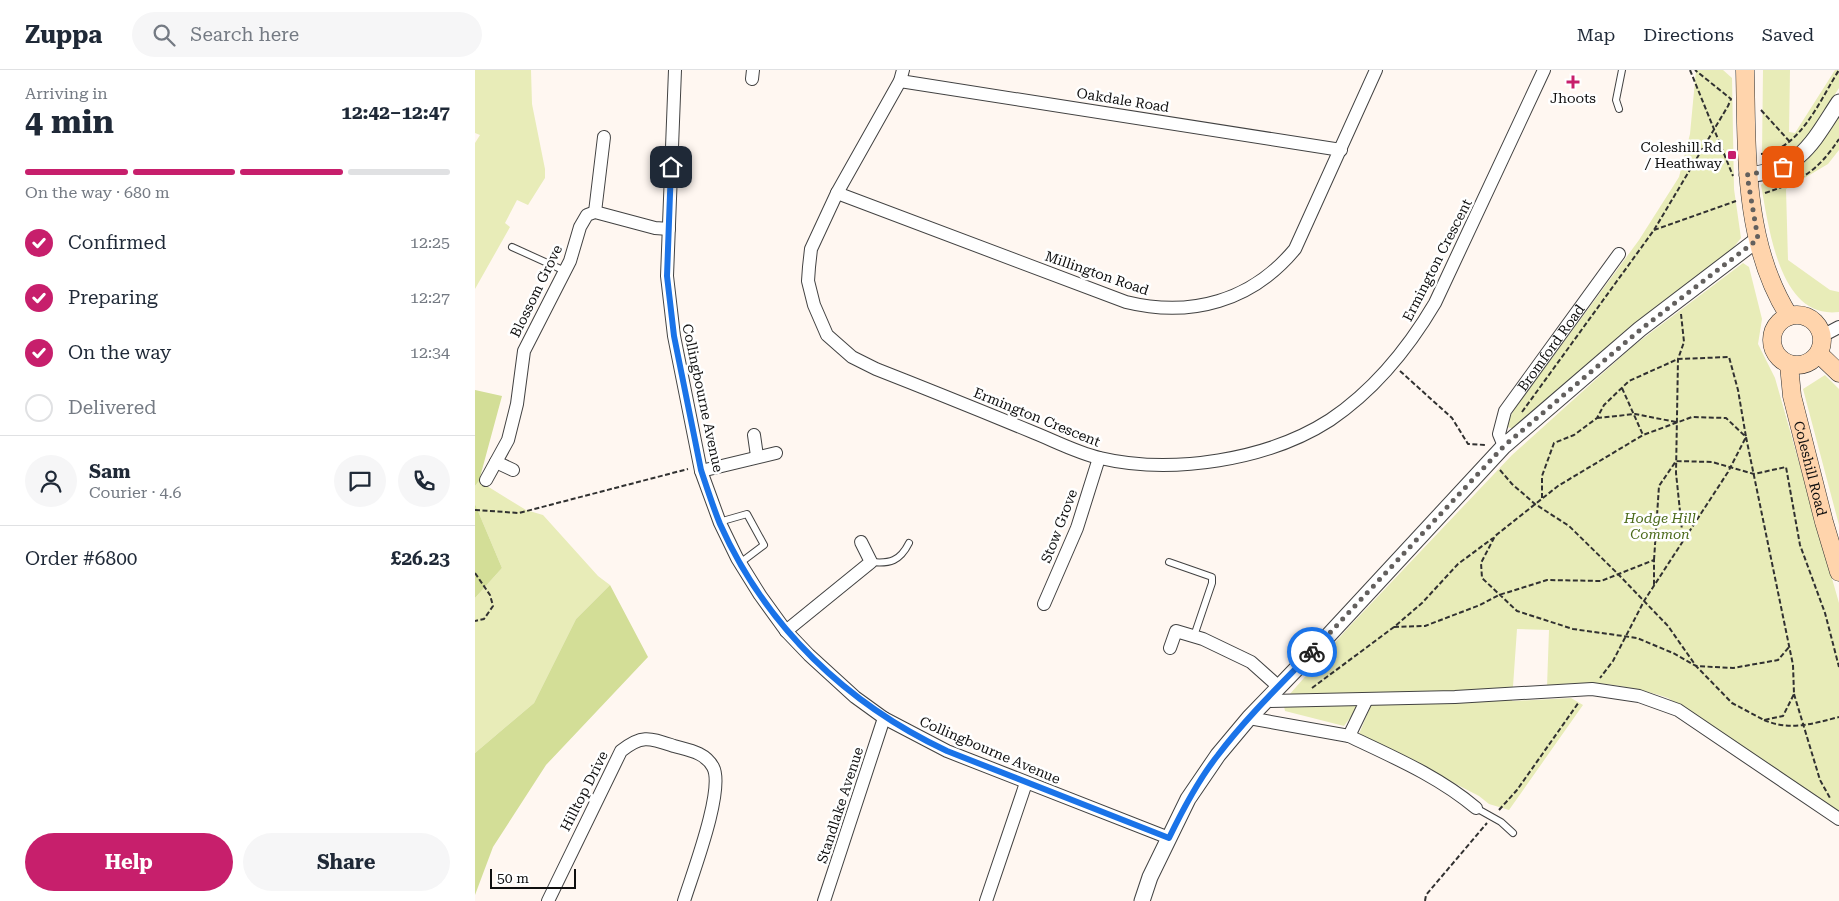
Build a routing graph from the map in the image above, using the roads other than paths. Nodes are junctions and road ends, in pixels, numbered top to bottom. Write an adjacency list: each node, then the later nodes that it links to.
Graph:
1 (675, 70): 14 (street, Collingbourne Avenue)
2 (1377, 70): 10 (street, Millington Road)
3 (1545, 70): 29 (street, Ermington Crescent)
4 (1622, 70): 8 (lane)
5 (1745, 70): 11 (main road)
6 (901, 76): 10 (street, Oakdale Road); 12 (street, Ermington Crescent)
7 (1839, 102): 11 (street)
8 (1619, 109)
9 (604, 137): 13 (street)
10 (1341, 150): 12 (street, Millington Road)
11 (1741, 178): 15 (main road)
12 (837, 193): 29 (street, Ermington Crescent)
13 (595, 212): 14 (street); 18 (street, Blossom Grove)
14 (669, 229): 31 (street, Collingbourne Avenue)
15 (1758, 239): 19 (main road); 26 (street)
16 (512, 247): 18 (lane)
17 (1619, 254): 26 (street, Bromford Road)
18 (565, 272): 30 (street, Blossom Grove)
19 (1789, 316): 21 (main road); 23 (main road)
20 (1839, 327): 21 (street)
21 (1823, 336): 22 (main road)
22 (1819, 354): 23 (main road); 24 (main road)
23 (1789, 365): 40 (main road, Coleshill Road)
24 (1839, 373)
25 (754, 436): 28 (street)
26 (1504, 446): 45 (street)
27 (776, 454): 28 (street)
28 (757, 456): 31 (street)
29 (1099, 458): 41 (street, Stow Grove)
30 (496, 462): 32 (street); 33 (street, Blossom Grove)
31 (701, 468): 34 (street, Collingbourne Avenue)
32 (513, 470)
33 (486, 480)
34 (719, 522): 39 (street, Collingbourne Avenue); 39 (lane)
35 (861, 542): 37 (street)
36 (909, 543): 37 (lane)
37 (871, 562): 42 (street)
38 (1169, 562): 43 (lane)
39 (740, 563): 42 (street, Collingbourne Avenue)
40 (1839, 572)
41 (1043, 604)
42 (786, 630): 48 (street, Collingbourne Avenue)
43 (1194, 636): 44 (street); 45 (street)
44 (1170, 648)
45 (1279, 687): 47 (street)
46 (1366, 700): 47 (street); 50 (street); 53 (street)
47 (1265, 701): 49 (street)
48 (885, 718): 51 (street, Collingbourne Avenue); 58 (street, Standlake Avenue)
49 (1249, 718): 50 (street); 55 (street)
50 (1349, 736): 52 (street)
51 (1026, 783): 55 (street, Collingbourne Avenue); 59 (street)
52 (1476, 808): 54 (lane)
53 (1839, 819)
54 (1513, 832)
55 (1169, 838): 60 (street)
56 (548, 901): 57 (street, Hilltop Drive)
57 (684, 901)
58 (824, 901)
59 (985, 901)
60 (1142, 901)

